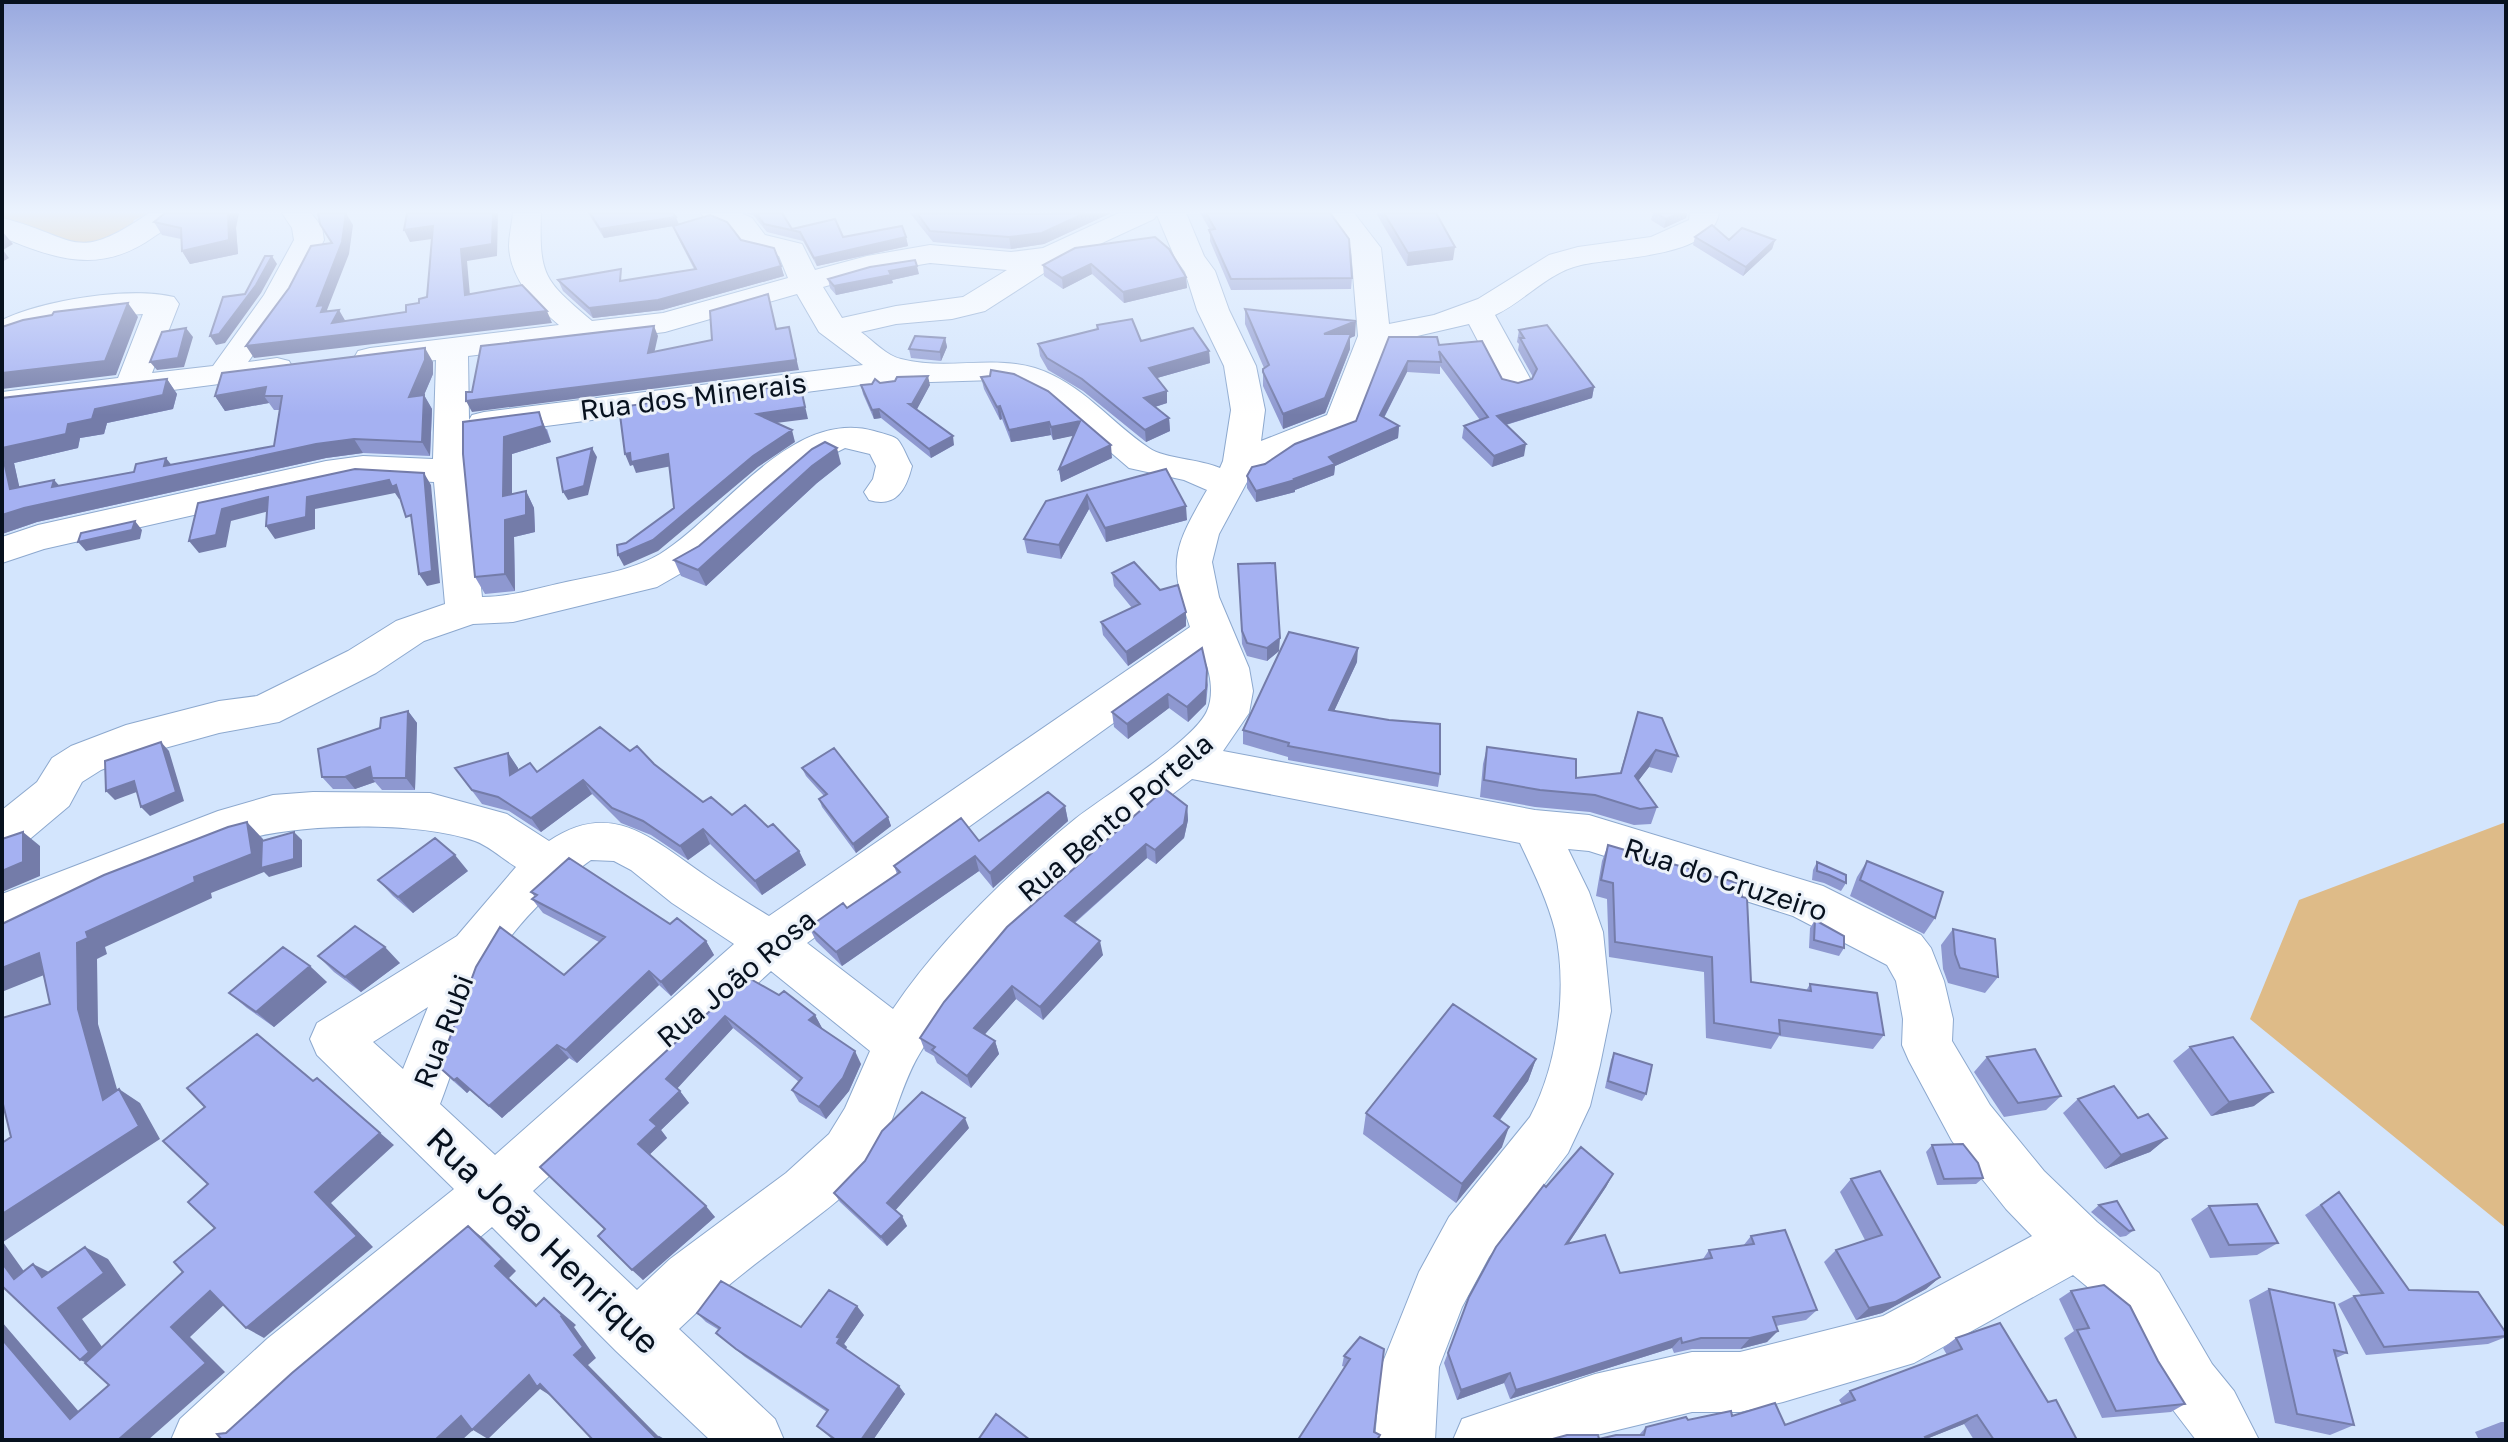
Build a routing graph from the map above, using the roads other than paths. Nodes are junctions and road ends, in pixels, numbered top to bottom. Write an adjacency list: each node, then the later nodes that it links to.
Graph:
1 (55, 280): 11 (street)
2 (287, 280): 20 (street)
3 (535, 280): 15 (street)
4 (804, 280): 10 (street)
5 (818, 280): 10 (street)
6 (1012, 280): 13 (street)
7 (1196, 280): 27 (street, Rua Bento Portela)
8 (1369, 280): 16 (street)
9 (1531, 280): 12 (street)
10 (806, 284): 13 (street); 15 (street)
11 (50, 293): 14 (street); 23 (street)
12 (1475, 311): 16 (street); 22 (street)
13 (834, 329): 21 (street)
14 (2, 333)
15 (587, 333): 17 (street)
16 (1374, 336): 27 (street)
17 (452, 349): 18 (street); 25 (street)
18 (341, 361)
19 (310, 364): 20 (street)
20 (224, 374): 23 (street)
21 (936, 374): 25 (street, Rua dos Minerais); 27 (street)
22 (1515, 382)
23 (131, 386): 24 (street)
24 (2, 402)
25 (451, 428): 26 (street)
26 (451, 471): 29 (street); 30 (street)
27 (1234, 473): 31 (street, Rua Bento Portela)
28 (882, 492): 30 (street)
29 (2, 550)
30 (471, 610): 35 (street)
31 (1212, 632): 32 (street, Rua Bento Portela); 39 (street, Rua João Rosa)
32 (1185, 761): 33 (street, Rua do Cruzeiro); 42 (street, Rua Bento Portela)
33 (1535, 828): 34 (street, Rua do Cruzeiro); 37 (street)
34 (1589, 833): 37 (street); 45 (street, Rua do Cruzeiro)
35 (2, 836)
36 (549, 865): 38 (street); 39 (street, Rua Rubi); 40 (street, Rua Rubi)
37 (1566, 892): 52 (street)
38 (2, 915)
39 (770, 942): 42 (street, Rua Rubi); 44 (street, Rua João Rosa)
40 (474, 951): 41 (street, Rua Rubi); 43 (street, Rua Rubi)
41 (335, 1039): 43 (street, Rua João Henrique)
42 (898, 1043): 46 (street, Rua Bento Portela)
43 (412, 1110): 44 (street, Rua João Henrique)
44 (495, 1190): 46 (street, Rua João Henrique); 47 (street, Rua João Rosa)
45 (2077, 1242): 48 (street); 54 (street, Rua do Cruzeiro)
46 (636, 1331): 51 (street, Rua João Henrique)
47 (288, 1360): 49 (street, Rua João Rosa); 50 (street, Rua João Rosa)
48 (1601, 1422): 53 (street)
49 (201, 1440)
50 (222, 1440)
51 (754, 1440)
52 (1405, 1440)
53 (1483, 1440)
54 (2229, 1440)

